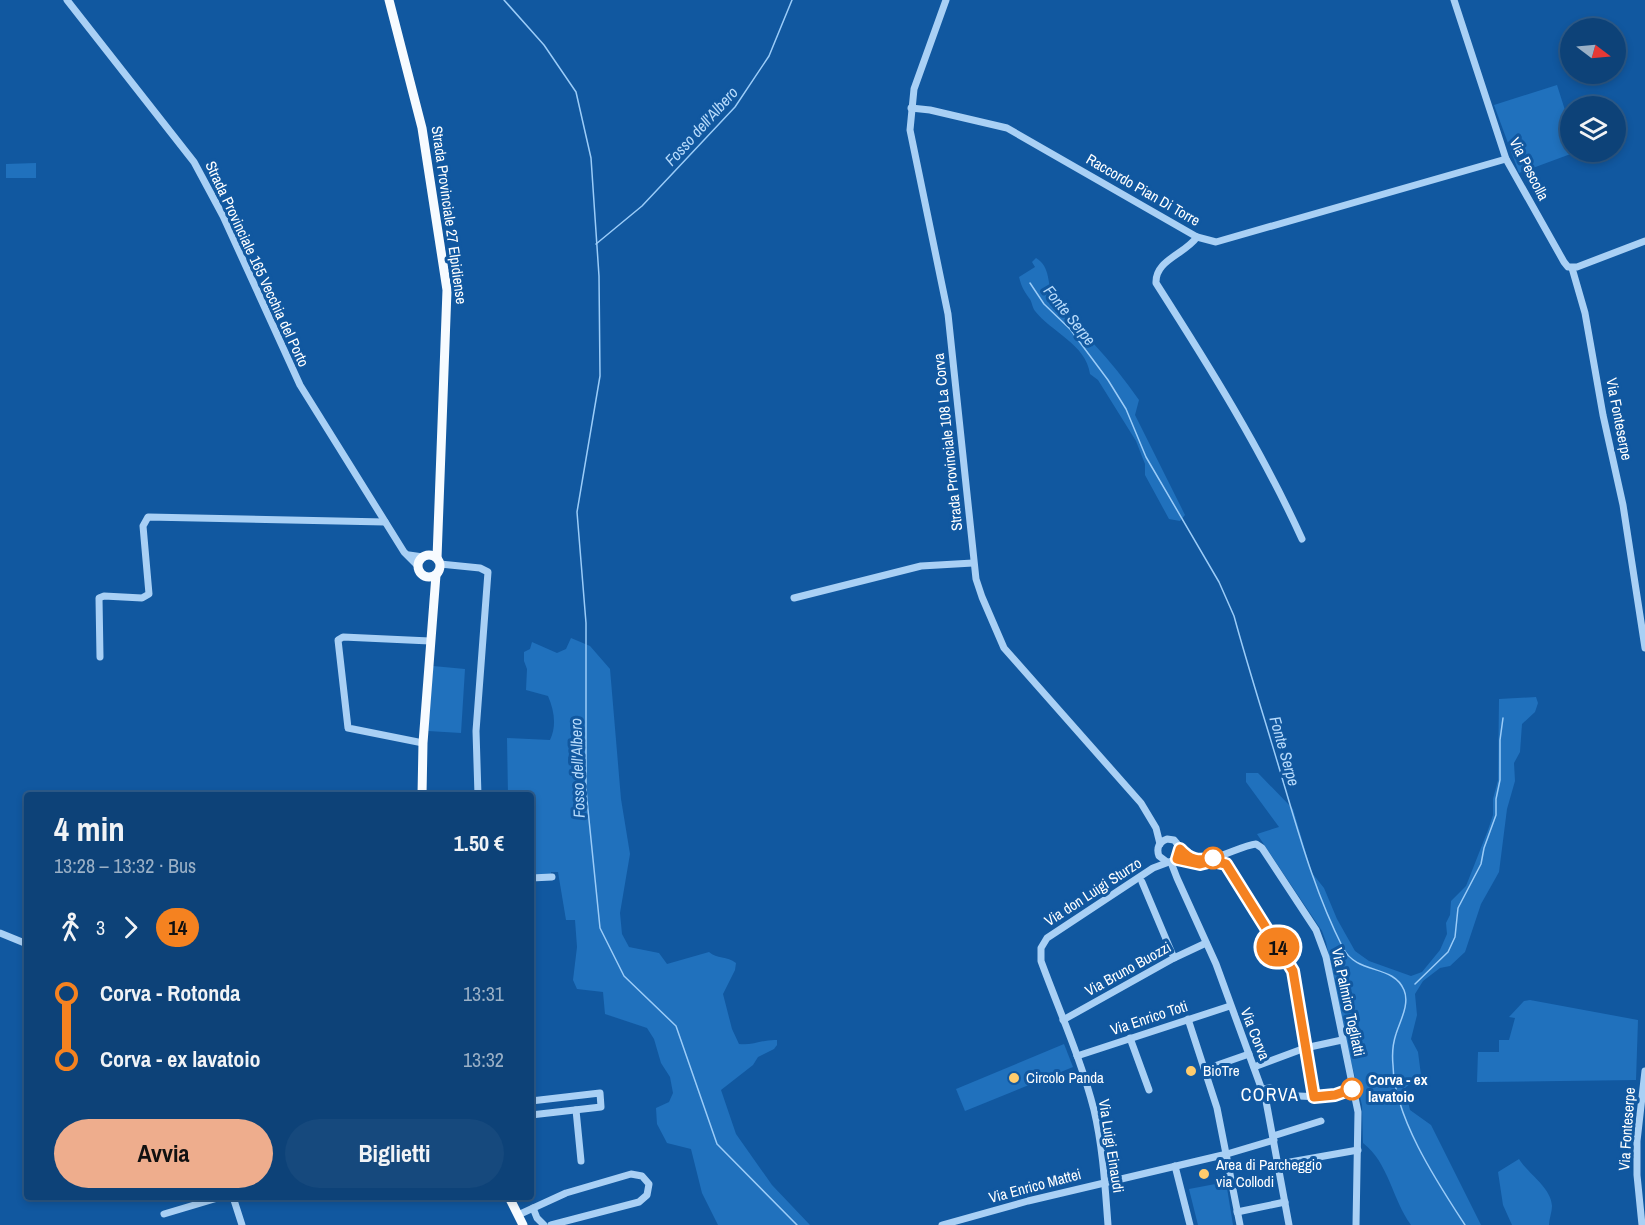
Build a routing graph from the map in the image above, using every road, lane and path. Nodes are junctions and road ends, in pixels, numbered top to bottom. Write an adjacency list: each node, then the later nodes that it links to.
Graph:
1 (67, 0): 10 (street, Strada Provinciale 165 Vecchia del Porto)
2 (389, 0): 13 (main road, Strada Provinciale 27 Elpidiense)
3 (946, 0): 5 (street, Strada Provinciale 108 La Corva)
4 (1454, 0): 6 (street, Via Pescolla)
5 (910, 108): 7 (street, Raccordo Pian Di Torre); 12 (street, Strada Provinciale 108 La Corva)
6 (1506, 159): 7 (street, Raccordo Pian Di Torre); 9 (street, Via Pescolla)
7 (1197, 237): 11 (street)
8 (1645, 241): 9 (street)
9 (1572, 268): 17 (street, Via Fonteserpe)
10 (385, 522): 13 (street, Strada Provinciale 165 Vecchia del Porto); 18 (street)
11 (1302, 539)
12 (973, 563): 14 (street); 22 (street, Strada Provinciale 108 La Corva)
13 (432, 564): 15 (main road, Strada Provinciale 27 Elpidiense); 15 (main road, Strada Provinciale 27 Elpidiense); 21 (street)
14 (794, 598)
15 (433, 601): 16 (main road, Strada Provinciale 27 Elpidiense)
16 (430, 641): 19 (main road, Strada Provinciale 27 Elpidiense); 19 (street)
17 (1645, 648)
18 (100, 657)
19 (423, 743): 20 (main road, Strada Provinciale 27 Elpidiense)
20 (422, 792)
21 (478, 792)
22 (1156, 828): 23 (street, Strada Provinciale 108 La Corva); 24 (street, Strada Provinciale 108 La Corva)
23 (1167, 839): 24 (street); 25 (street)
24 (1160, 844): 27 (street)
25 (1180, 849): 26 (street); 28 (street)
26 (1230, 850): 29 (street); 43 (street, Via Palmiro Togliatti)
27 (1159, 856): 28 (street); 30 (street, Via don Luigi Sturzo)
28 (1172, 860): 29 (street); 30 (street, Via don Luigi Sturzo); 37 (street, Via Corva)
29 (1226, 864): 44 (street)
30 (1153, 868): 35 (street, Via don Luigi Sturzo)
31 (552, 877): 32 (street)
32 (534, 878)
33 (1142, 882): 38 (street)
34 (0, 933): 36 (street)
35 (1047, 938): 41 (street, Via Luigi Einaudi)
36 (24, 943)
37 (1206, 943): 38 (street, Via Bruno Buozzi); 39 (street, Via Corva)
38 (1174, 958): 41 (street, Via Bruno Buozzi)
39 (1230, 1006): 40 (street, Via Enrico Toti); 45 (street, Via Corva)
40 (1188, 1019): 42 (street, Via Enrico Toti); 48 (street)
41 (1063, 1020): 46 (street, Via Luigi Einaudi)
42 (1130, 1038): 46 (street, Via Enrico Toti); 52 (street)
43 (1342, 1040): 44 (street); 51 (street, Via Palmiro Togliatti)
44 (1305, 1048): 47 (street); 54 (street)
45 (1249, 1053): 47 (street, Via Corva); 48 (street)
46 (1077, 1056): 66 (street, Via Luigi Einaudi)
47 (1254, 1067): 50 (street, Via Corva)
48 (1206, 1069): 62 (street)
49 (1645, 1071): 85 (street, Via Fonteserpe)
50 (1262, 1089): 53 (street); 56 (street, Via Corva)
51 (1353, 1089): 54 (street); 61 (street, Via Palmiro Togliatti)
52 (1149, 1090)
53 (1276, 1095): 54 (street); 56 (street)
54 (1314, 1097)
55 (534, 1101): 57 (street)
56 (1266, 1101): 60 (street, Via Corva)
57 (576, 1110): 58 (street); 63 (street)
58 (534, 1115)
59 (1321, 1122): 60 (street, Via Enrico Mattei)
60 (1274, 1138): 62 (street, Via Enrico Mattei); 64 (street, Via Corva)
61 (1358, 1150): 64 (street); 84 (street, Via Palmiro Togliatti)
62 (1227, 1154): 65 (street, Via Enrico Mattei); 72 (street)
63 (582, 1161)
64 (1279, 1164): 70 (street, Via Corva)
65 (1175, 1166): 66 (street, Via Enrico Mattei); 81 (street)
66 (1105, 1182): 79 (street, Via Enrico Mattei); 80 (street, Via Luigi Einaudi)
67 (211, 1200): 73 (street)
68 (234, 1200): 75 (street)
69 (510, 1200): 74 (main road)
70 (1285, 1202): 72 (street); 83 (street, Via Corva)
71 (533, 1208): 74 (street); 77 (street); 78 (street)
72 (1237, 1212): 82 (street)
73 (164, 1214)
74 (518, 1215): 76 (main road)
75 (242, 1225)
76 (523, 1225)
77 (544, 1225)
78 (551, 1225)
79 (942, 1225)
80 (1108, 1225)
81 (1190, 1225)
82 (1240, 1225)
83 (1289, 1225)
84 (1356, 1225)
85 (1642, 1225)

